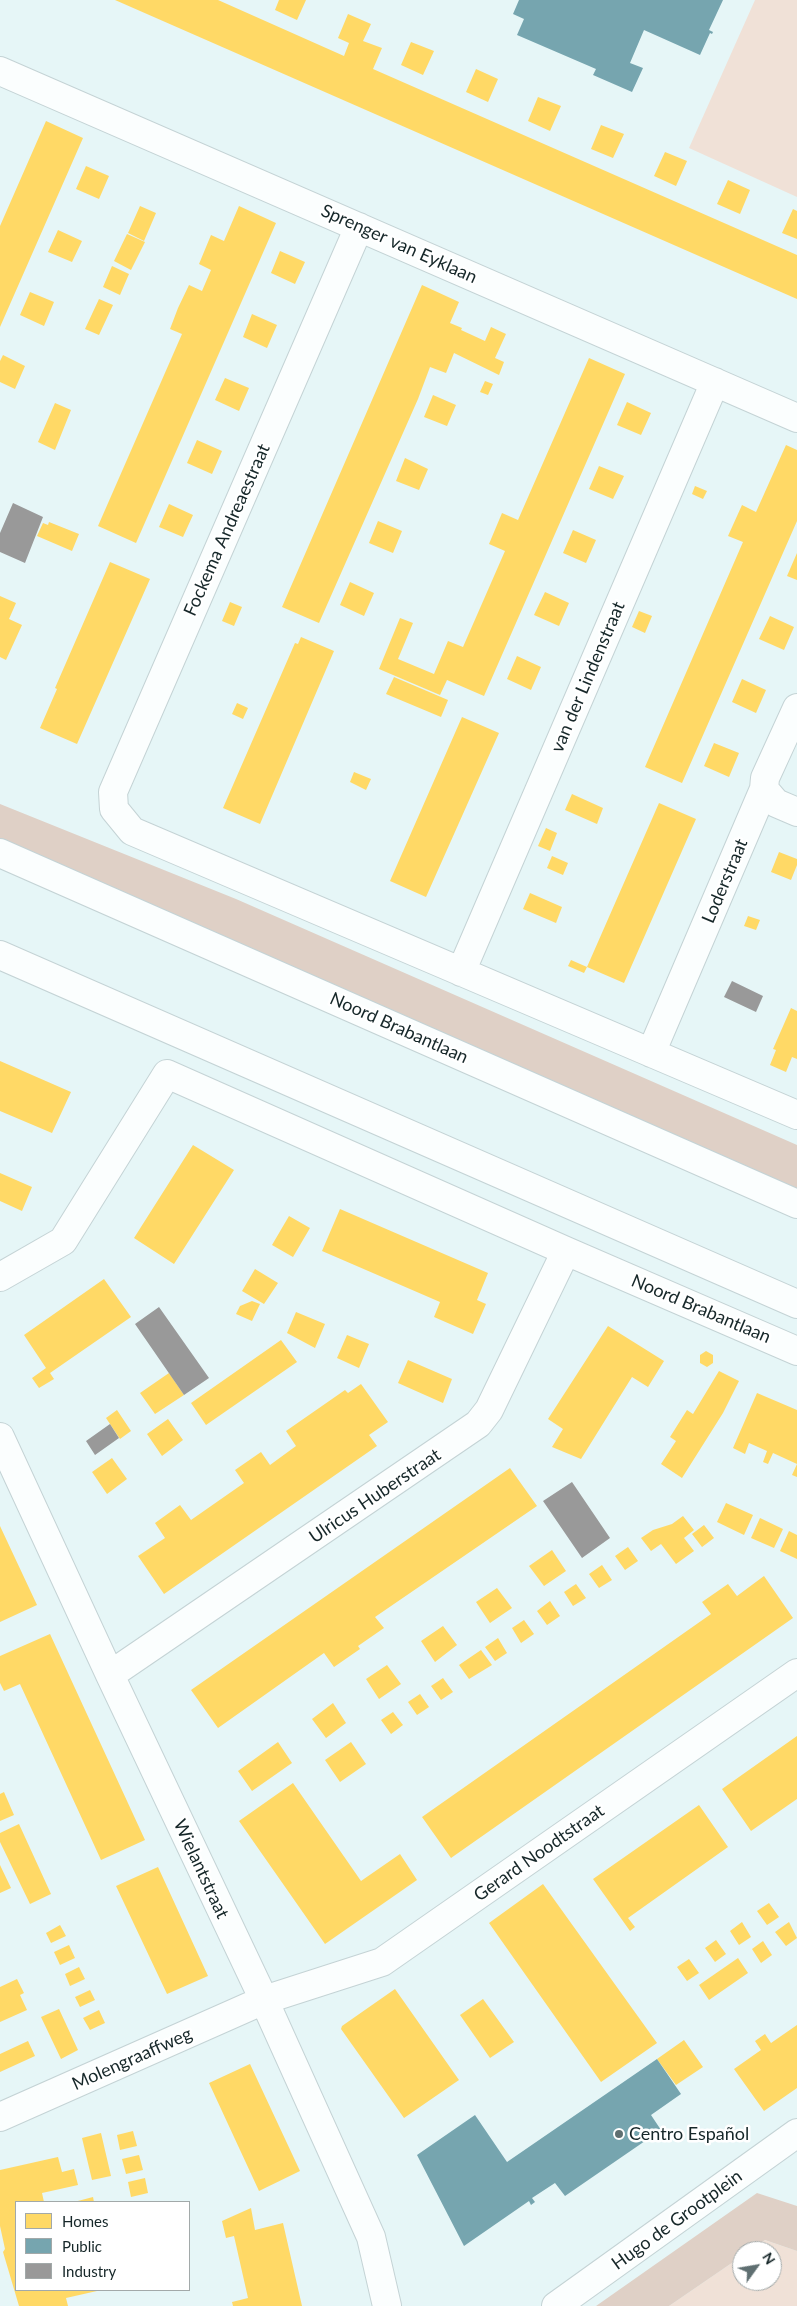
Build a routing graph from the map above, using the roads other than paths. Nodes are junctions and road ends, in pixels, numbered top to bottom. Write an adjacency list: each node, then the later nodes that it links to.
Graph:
1 (0, 71): 2 (street, Sprenger van Eyklaan)
2 (359, 227): 3 (street, Sprenger van Eyklaan); 10 (street, Fockema Andreaestraat)
3 (715, 382): 4 (street, Sprenger van Eyklaan); 10 (street, van der Lindenstraat)
4 (797, 418)
5 (797, 708): 6 (street, Loderstraat)
6 (764, 789): 7 (street); 11 (street, Loderstraat)
7 (797, 812)
8 (0, 853): 13 (street, Noord Brabantlaan)
9 (0, 955): 16 (street)
10 (461, 972): 11 (street)
11 (650, 1053): 12 (street)
12 (797, 1115)
13 (797, 1204)
14 (566, 1251): 15 (street, Noord Brabantlaan); 17 (street, Noord Brabantlaan); 20 (street, Ulricus Huberstraat)
15 (0, 1277)
16 (797, 1304)
17 (797, 1351)
18 (0, 1437): 20 (street, Wielantstraat)
19 (797, 1673): 21 (street, Gerard Noodtstraat)
20 (110, 1675): 21 (street, Wielantstraat)
21 (264, 2000): 22 (street, Molengraaffweg); 24 (street, Wielantstraat)
22 (0, 2118)
23 (797, 2133): 25 (street, Hugo de Grootplein)
24 (387, 2306)
25 (556, 2306)

